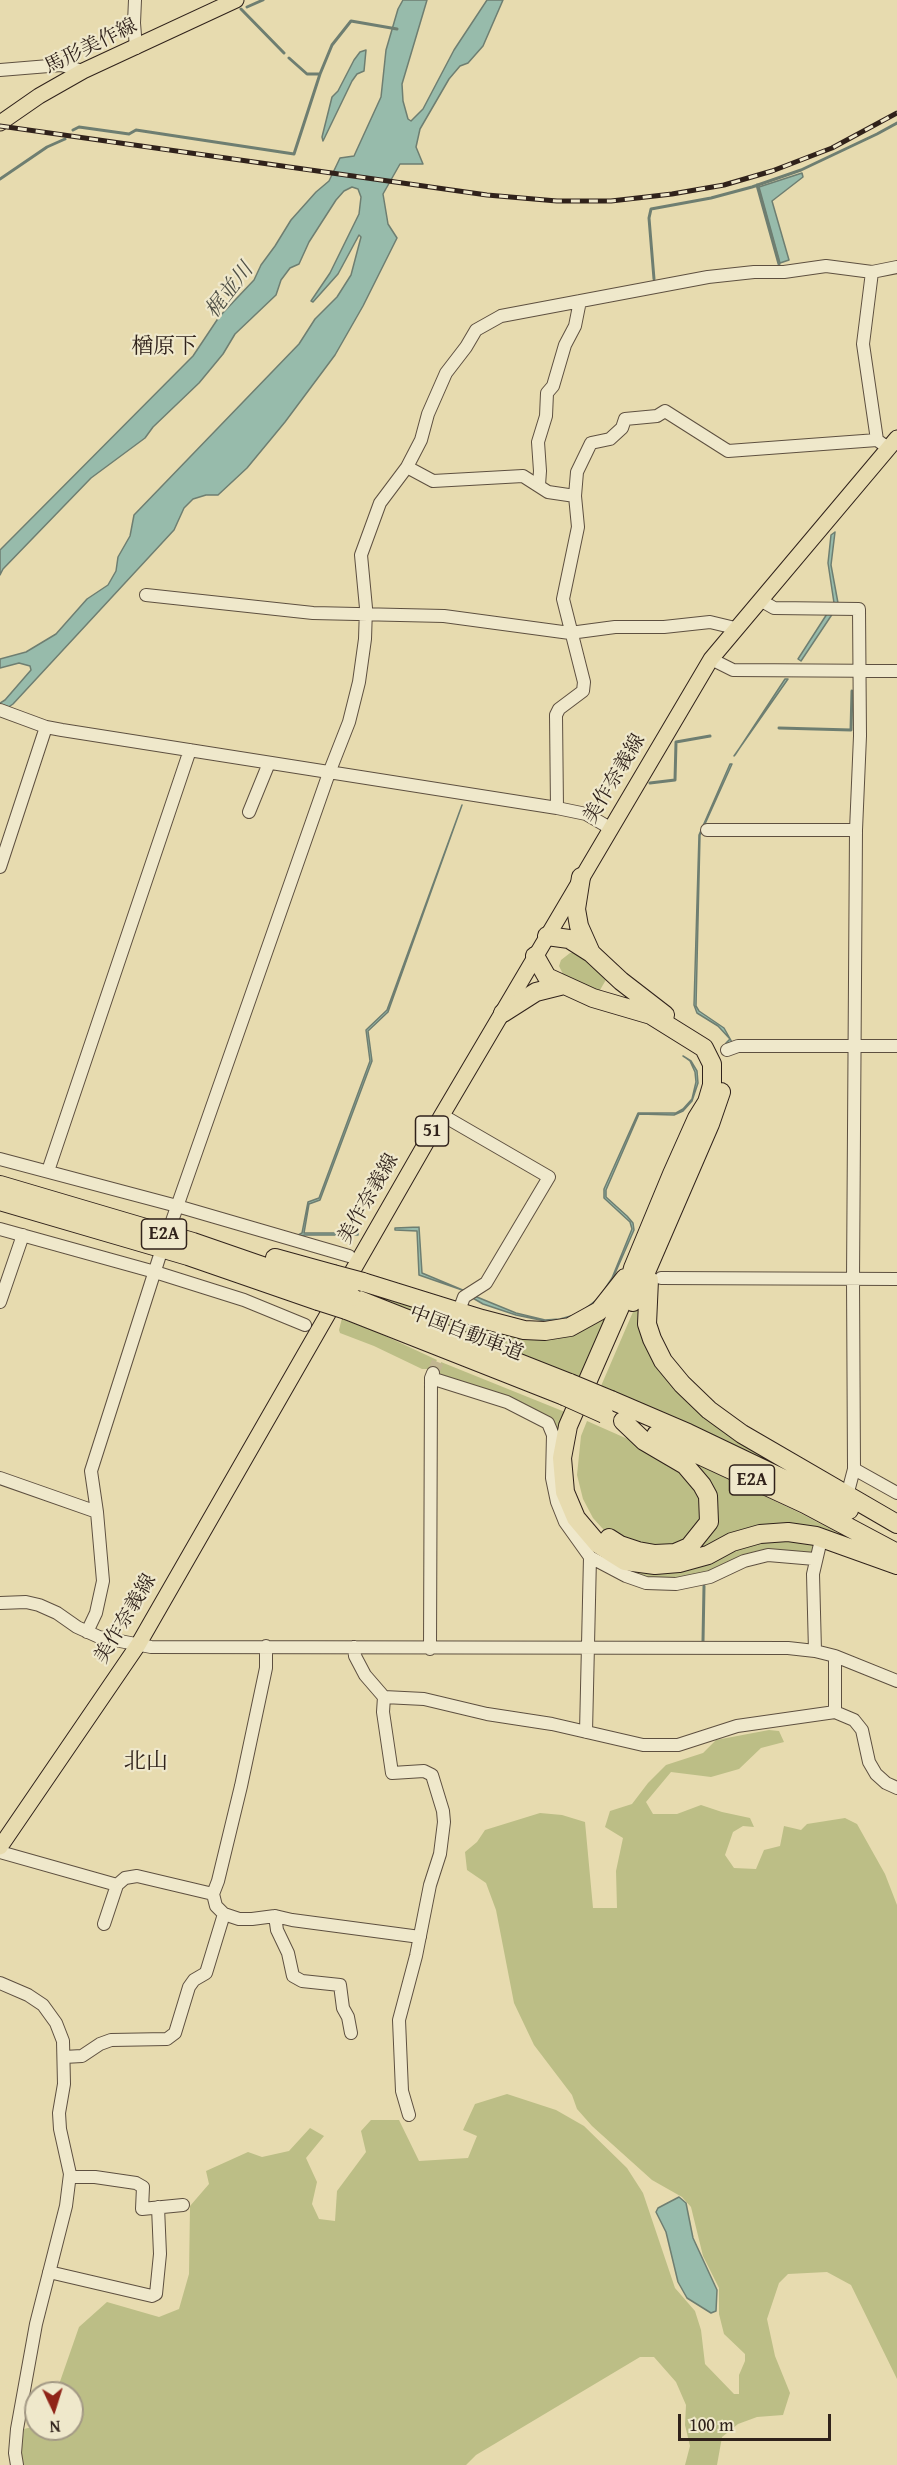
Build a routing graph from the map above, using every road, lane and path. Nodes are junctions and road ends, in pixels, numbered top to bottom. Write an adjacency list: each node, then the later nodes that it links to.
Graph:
1 (135, 0): 3 (street)
2 (236, 0): 3 (main road, 馬形美作線)
3 (136, 48): 5 (main road, 馬形美作線)
4 (0, 70): 5 (street)
5 (83, 71): 6 (main road, 馬形美作線)
6 (0, 123)
7 (897, 267): 8 (street)
8 (872, 272): 9 (street); 10 (street)
9 (580, 301): 11 (street); 12 (street)
10 (887, 442): 13 (street); 15 (main road, 美作奈義線 / 51)
11 (407, 466): 12 (street); 16 (street)
12 (539, 485): 13 (street)
13 (575, 496): 18 (street)
14 (146, 595): 16 (street)
15 (760, 600): 17 (main road, 美作奈義線 / 51); 20 (street)
16 (366, 614): 18 (street); 26 (street)
17 (735, 628): 18 (street); 19 (main road, 美作奈義線 / 51)
18 (570, 633): 27 (street)
19 (711, 659): 20 (street); 29 (main road, 美作奈義線 / 51)
20 (859, 670): 21 (street); 31 (street)
21 (897, 671)
22 (0, 710): 23 (street)
23 (46, 727): 24 (street); 32 (street)
24 (190, 750): 25 (street); 44 (street)
25 (269, 763): 26 (street); 28 (street)
26 (329, 773): 27 (street); 47 (street)
27 (557, 808): 29 (street)
28 (249, 813)
29 (610, 828): 33 (main road, 美作奈義線 / 51)
30 (707, 830): 31 (street)
31 (856, 830): 39 (street)
32 (0, 867)
33 (581, 877): 34 (main road, 美作奈義線 / 51); 35 (highway)
34 (547, 936): 35 (highway); 36 (main road, 美作奈義線 / 51)
35 (591, 954): 51 (highway)
36 (535, 956): 37 (highway); 38 (main road, 美作奈義線 / 51)
37 (564, 985): 38 (highway); 54 (highway)
38 (503, 1013): 42 (main road, 美作奈義線 / 51)
39 (854, 1046): 40 (street); 41 (street); 57 (street)
40 (897, 1046)
41 (727, 1050)
42 (442, 1114): 62 (street); 80 (main road, 美作奈義線 / 51)
43 (0, 1159): 44 (street)
44 (48, 1171): 47 (street)
45 (0, 1185): 59 (highway, 中国自動車道 / E2A)
46 (0, 1201): 59 (highway, 中国自動車道 / E2A)
47 (177, 1206): 48 (street); 52 (street)
48 (172, 1221)
49 (0, 1229): 50 (street)
50 (23, 1235): 55 (street); 61 (street)
51 (655, 1252): 65 (highway); 71 (highway)
52 (349, 1256)
53 (159, 1258): 55 (street)
54 (633, 1268): 60 (highway); 77 (highway)
55 (155, 1272): 63 (street); 70 (street)
56 (662, 1278): 57 (street)
57 (852, 1279): 58 (street); 66 (street)
58 (897, 1279)
59 (326, 1288): 60 (highway, 中国自動車道 / E2A, bridge); 60 (highway, bridge)
60 (354, 1297): 64 (highway, 中国自動車道 / E2A, bridge)
61 (0, 1302)
62 (460, 1308)
63 (305, 1325)
64 (608, 1407): 65 (highway, 中国自動車道 / E2A); 72 (highway, 中国自動車道 / E2A)
65 (623, 1421): 74 (highway, 中国自動車道 / E2A)
66 (854, 1469): 68 (street); 69 (street)
67 (0, 1478): 70 (street)
68 (849, 1488)
69 (897, 1493)
70 (97, 1512): 79 (street)
71 (897, 1524)
72 (897, 1534)
73 (820, 1544): 76 (street)
74 (897, 1553)
75 (590, 1557): 76 (street); 83 (street); 84 (street)
76 (815, 1559): 85 (street)
77 (897, 1565)
78 (0, 1603): 79 (street)
79 (87, 1632): 80 (street)
80 (138, 1645): 81 (street); 92 (main road, 美作奈義線 / 51)
81 (266, 1646): 82 (street); 94 (street)
82 (354, 1647): 84 (street); 88 (street)
83 (588, 1648): 84 (street); 85 (street); 90 (street)
84 (430, 1649)
85 (815, 1651): 86 (street)
86 (835, 1656): 87 (street); 89 (street)
87 (897, 1681)
88 (384, 1697): 90 (street); 98 (street)
89 (835, 1712): 90 (street); 91 (street)
90 (586, 1732)
91 (897, 1788)
92 (0, 1850): 93 (street)
93 (117, 1885): 94 (street); 97 (street)
94 (213, 1894): 95 (street)
95 (224, 1914): 96 (street); 101 (street)
96 (275, 1916): 98 (street); 100 (street)
97 (104, 1924)
98 (420, 1937): 102 (street)
99 (0, 1983): 101 (street)
100 (351, 2033)
101 (64, 2057): 103 (street)
102 (409, 2115)
103 (70, 2177): 105 (street); 106 (street)
104 (183, 2205): 105 (street)
105 (158, 2207): 106 (street)
106 (49, 2272): 107 (street)
107 (17, 2465)

